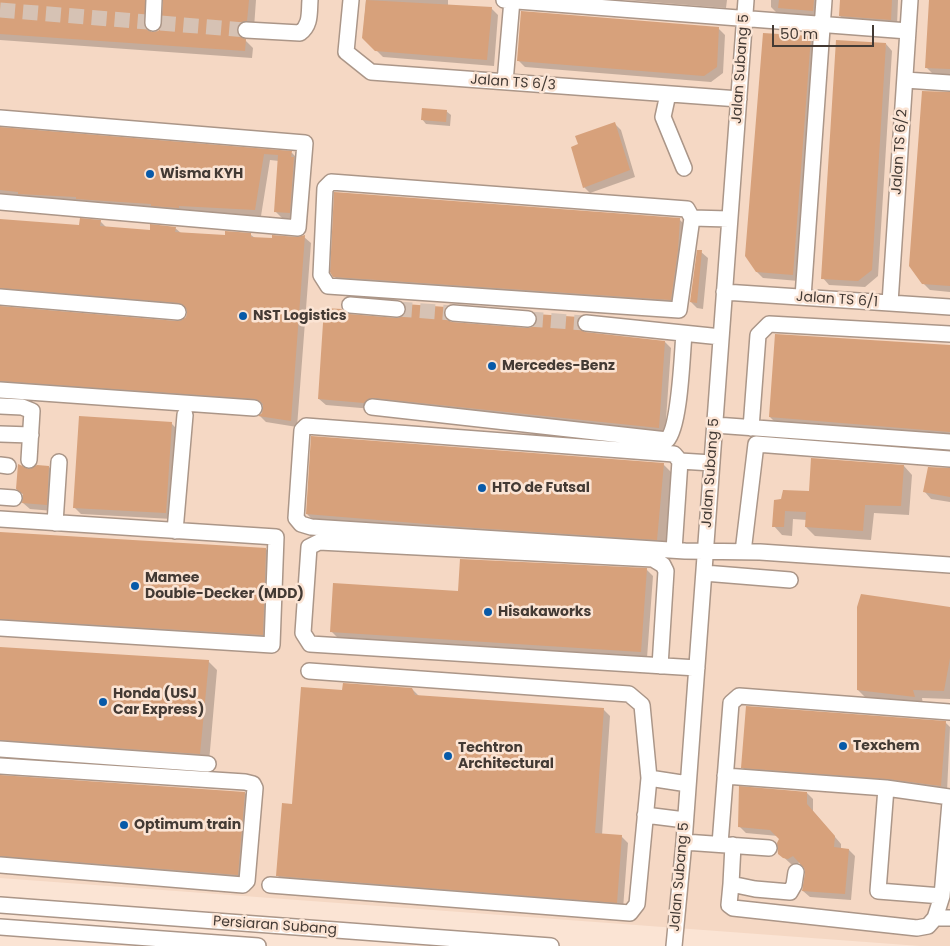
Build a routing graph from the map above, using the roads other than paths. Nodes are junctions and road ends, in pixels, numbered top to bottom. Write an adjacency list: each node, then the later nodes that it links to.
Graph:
1 (154, 0): 10 (street)
2 (310, 0): 12 (street)
3 (351, 0): 15 (street, Jalan TS 6/3)
4 (504, 0): 5 (street)
5 (512, 0): 9 (street); 15 (street)
6 (746, 0): 9 (street, Jalan Subang 5)
7 (824, 0): 11 (street)
8 (910, 0): 13 (street, Jalan TS 6/2)
9 (744, 19): 11 (street); 18 (street, Jalan Subang 5)
10 (153, 22)
11 (822, 25): 13 (street); 26 (street)
12 (246, 30)
13 (908, 32): 14 (street, Jalan TS 6/2)
14 (905, 80): 16 (street); 27 (street, Jalan TS 6/2)
15 (505, 82): 17 (street, Jalan TS 6/3)
16 (950, 83)
17 (668, 94): 18 (street, Jalan TS 6/3); 20 (street)
18 (738, 99): 23 (street, Jalan Subang 5)
19 (0, 118): 21 (street)
20 (684, 168)
21 (0, 202)
22 (692, 218): 22 (street); 23 (street)
23 (729, 218): 24 (street, Jalan Subang 5)
24 (724, 292): 26 (street, Jalan TS 6/1); 37 (street, Jalan Subang 5)
25 (0, 297): 31 (street)
26 (803, 298): 27 (street, Jalan TS 6/1)
27 (890, 303): 29 (street, Jalan TS 6/1)
28 (350, 305): 30 (street)
29 (950, 307)
30 (397, 308)
31 (178, 312)
32 (453, 313): 33 (street)
33 (528, 319)
34 (586, 323): 35 (street)
35 (684, 334): 37 (street); 40 (street)
36 (950, 334): 44 (street)
37 (721, 337): 43 (street, Jalan Subang 5)
38 (0, 390): 41 (street)
39 (0, 406): 46 (street)
40 (372, 407)
41 (254, 408)
42 (185, 415): 55 (street)
43 (715, 425): 44 (street); 52 (street, Jalan Subang 5)
44 (752, 428): 47 (street)
45 (0, 434): 46 (street)
46 (31, 435): 49 (street)
47 (950, 442)
48 (950, 459): 58 (street)
49 (29, 460)
50 (680, 461): 52 (street); 56 (street); 56 (street)
51 (60, 462): 54 (street)
52 (712, 464): 57 (street, Jalan Subang 5)
53 (0, 520): 54 (street)
54 (55, 523): 55 (street)
55 (175, 531): 62 (street)
56 (674, 550): 57 (street)
57 (705, 552): 58 (street); 60 (street, Jalan Subang 5)
58 (742, 552): 59 (street)
59 (950, 565)
60 (704, 573): 61 (street); 64 (street, Jalan Subang 5)
61 (790, 580)
62 (0, 628)
63 (660, 666): 63 (street); 64 (street)
64 (697, 668): 72 (street, Jalan Subang 5)
65 (309, 671): 71 (street)
66 (950, 712): 70 (street)
67 (0, 749): 68 (street)
68 (208, 764)
69 (0, 766): 81 (street)
70 (726, 776): 73 (street); 79 (street)
71 (648, 778): 72 (street); 76 (street)
72 (688, 784): 77 (street, Jalan Subang 5)
73 (886, 788): 74 (street); 85 (street)
74 (950, 797)
75 (949, 810): 85 (street)
76 (645, 815): 77 (street); 84 (street)
77 (685, 820): 78 (street, Jalan Subang 5)
78 (684, 842): 79 (street); 91 (street, Jalan Subang 5)
79 (727, 845): 80 (street); 83 (street)
80 (769, 848)
81 (0, 865)
82 (796, 872): 83 (street)
83 (731, 884): 87 (street)
84 (270, 885)
85 (942, 896): 87 (street)
86 (0, 905): 90 (street, Persiaran Subang)
87 (942, 918)
88 (0, 927): 89 (street, Persiaran Subang)
89 (258, 946)
90 (551, 946)
91 (674, 946)

